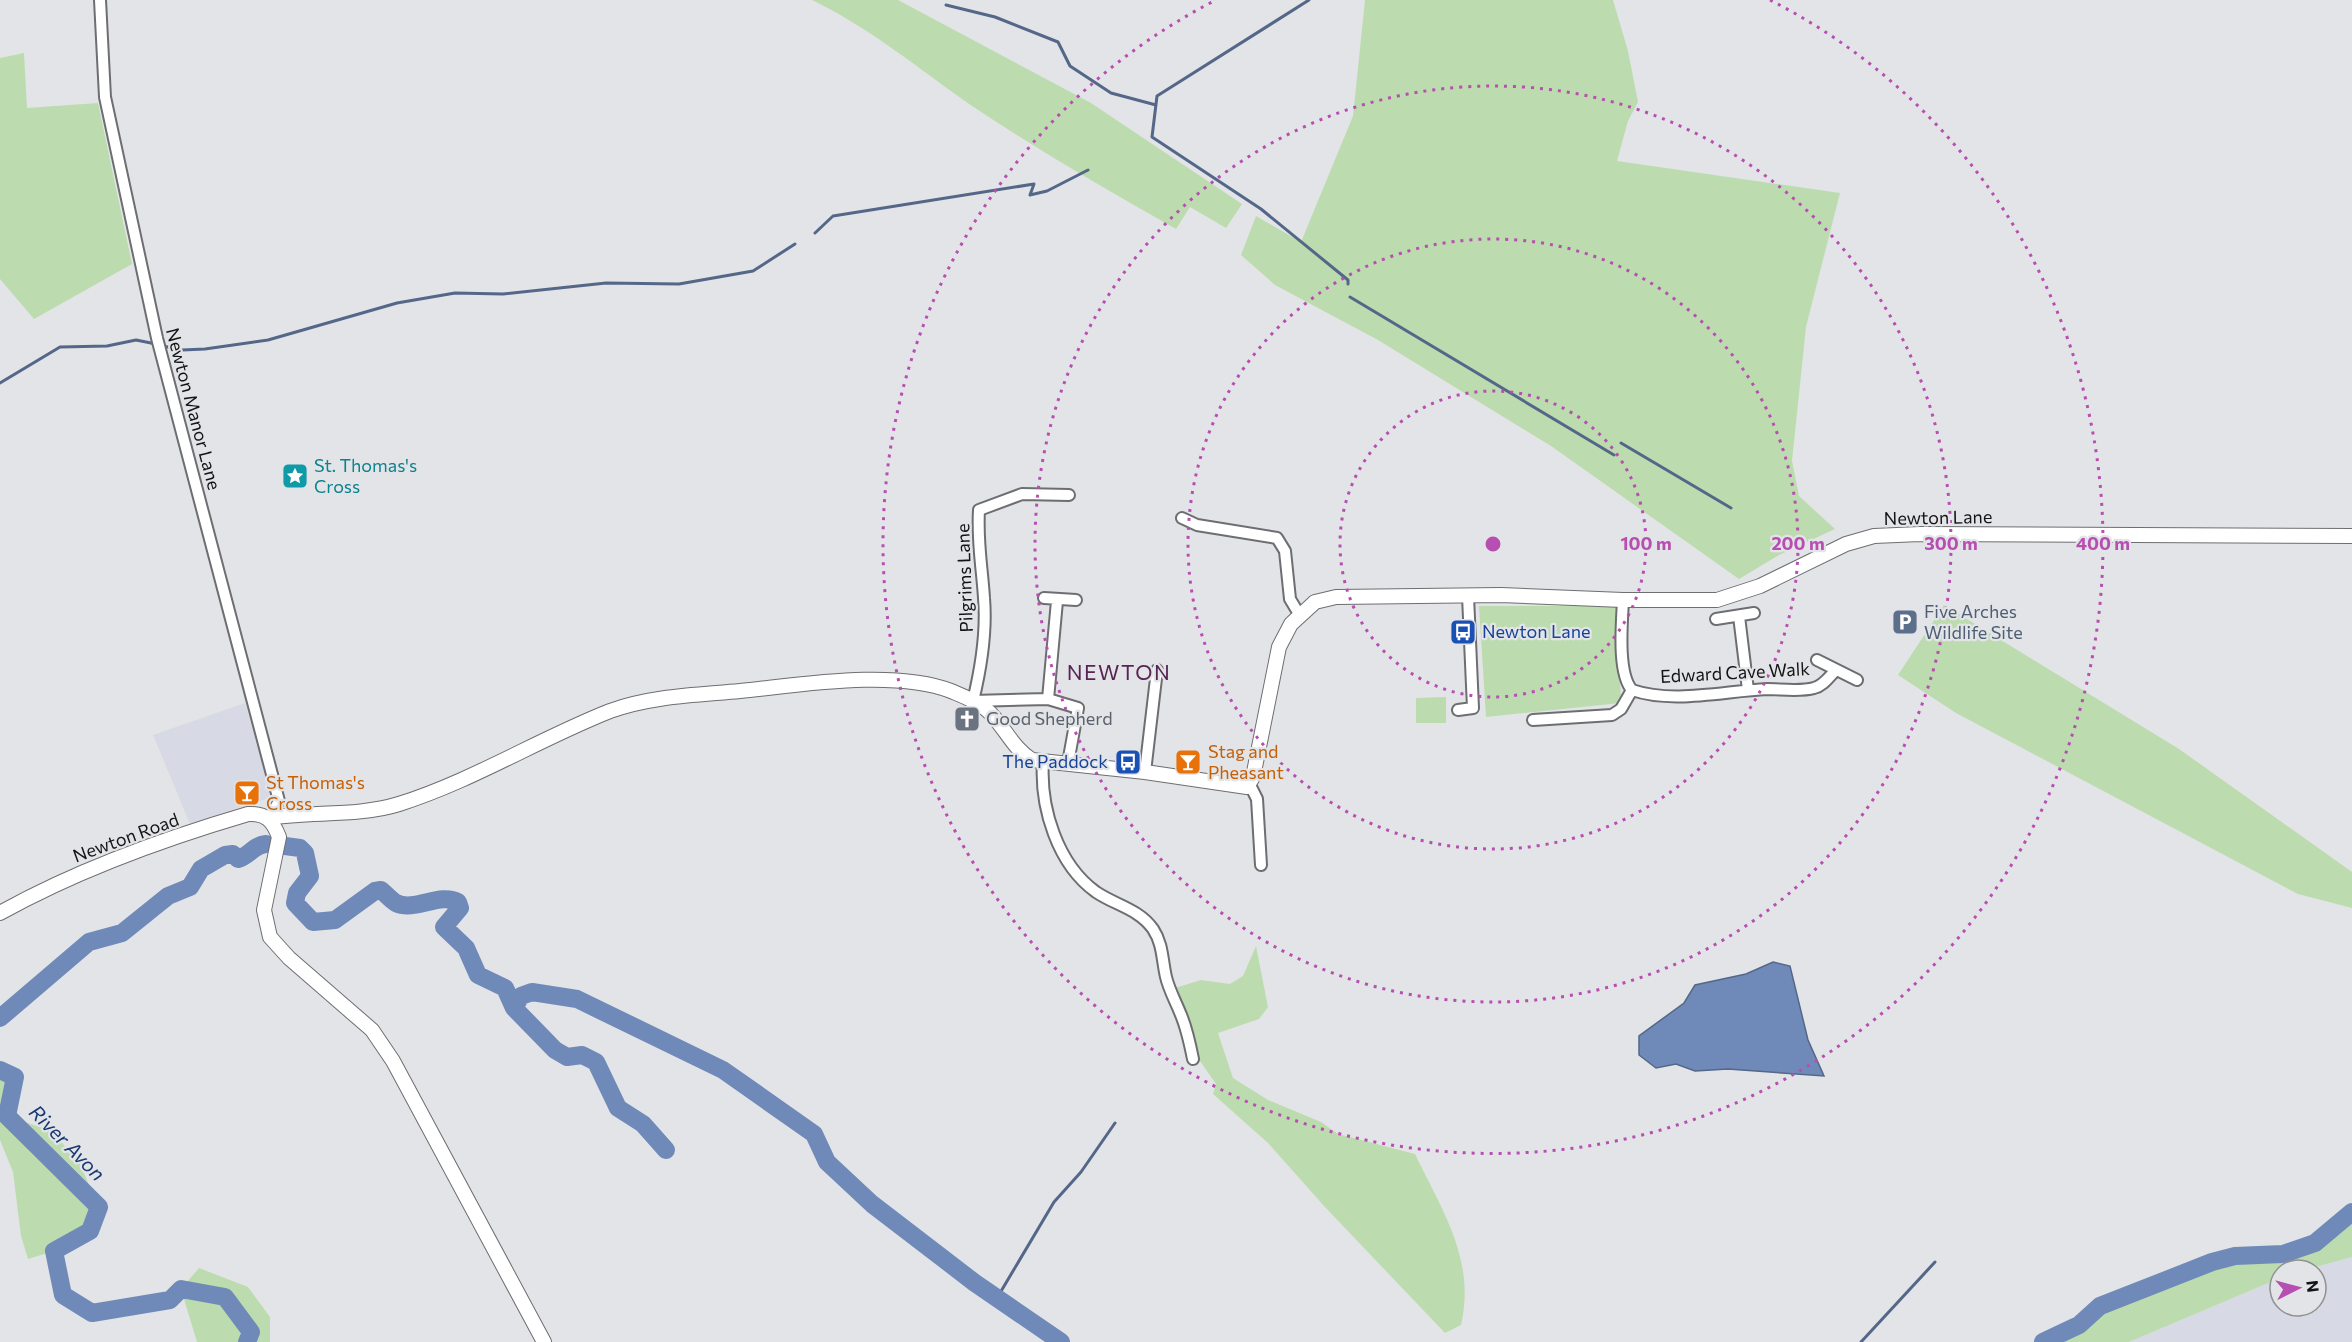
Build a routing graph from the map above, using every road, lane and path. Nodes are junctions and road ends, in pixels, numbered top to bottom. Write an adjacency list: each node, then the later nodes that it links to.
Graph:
1 (100, 0): 28 (street, Newton Manor Lane)
2 (1069, 495): 21 (street, Pilgrims Lane)
3 (1182, 518): 10 (street)
4 (2352, 536): 8 (street, Newton Lane)
5 (1468, 596): 8 (street, Newton Lane); 10 (street, Newton Lane); 22 (street)
6 (1044, 598): 9 (street)
7 (1076, 600): 9 (street)
8 (1623, 600): 18 (street)
9 (1057, 601): 20 (street)
10 (1299, 614): 27 (street, Newton Lane)
11 (1754, 614): 12 (street)
12 (1739, 616): 13 (street); 19 (street)
13 (1716, 619)
14 (1817, 660): 16 (street)
15 (1156, 670): 26 (street)
16 (1835, 671): 17 (street); 19 (street, Edward Cave Walk)
17 (1857, 680)
18 (1632, 690): 19 (street, Edward Cave Walk); 23 (street)
19 (1748, 690)
20 (1048, 699): 21 (street); 25 (street)
21 (973, 701): 24 (street, Newton Road); 28 (street, Newton Road)
22 (1458, 710)
23 (1533, 720)
24 (1043, 762): 25 (street); 31 (street)
25 (1068, 763): 26 (street)
26 (1145, 772): 27 (street)
27 (1247, 786): 29 (street)
28 (268, 818): 30 (street, Newton Road); 32 (street)
29 (1261, 865)
30 (0, 914)
31 (1193, 1059)
32 (544, 1342)

